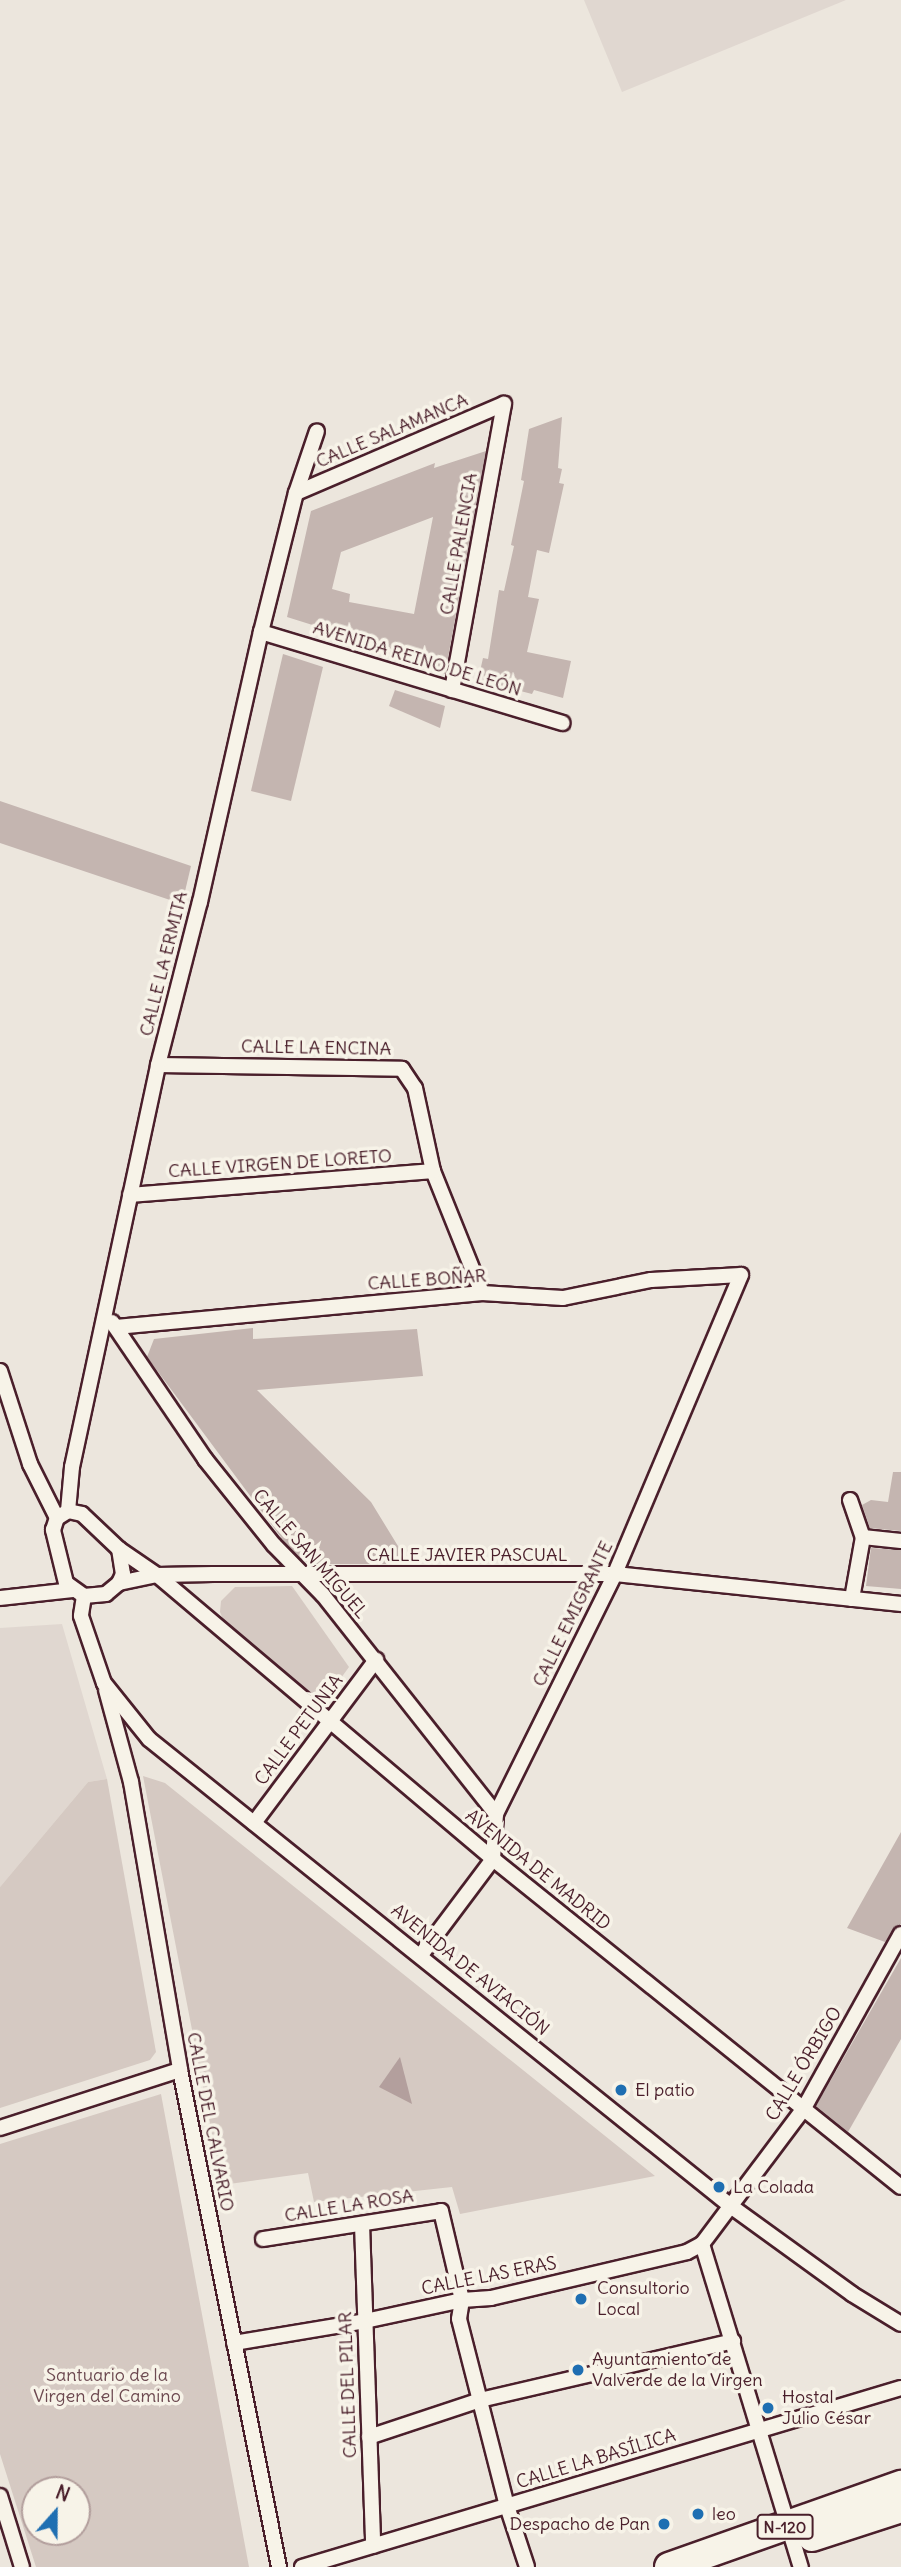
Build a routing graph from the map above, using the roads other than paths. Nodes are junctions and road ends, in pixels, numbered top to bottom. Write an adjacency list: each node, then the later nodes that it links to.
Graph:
1 (504, 404): 3 (street, CALLE SALAMANCA); 5 (street, CALLE PALENCIA)
2 (317, 430): 3 (street, CALLE LA ERMITA)
3 (296, 493): 4 (street, CALLE LA ERMITA)
4 (261, 632): 5 (street, AVENIDA REINO DE LEÓN); 7 (street, CALLE LA ERMITA)
5 (452, 690): 6 (street, AVENIDA REINO DE LEÓN)
6 (563, 723)
7 (158, 1065): 8 (street, CALLE LA ENCINA); 9 (street, CALLE LA ERMITA)
8 (433, 1171): 9 (street, CALLE VIRGEN DE LORETO); 11 (street, CALLE LA ENCINA)
9 (130, 1195): 12 (street, CALLE LA ERMITA)
10 (741, 1275): 11 (street, CALLE BOÑAR); 22 (street, CALLE EMIGRANTE)
11 (482, 1293): 13 (street, CALLE BOÑAR)
12 (104, 1312): 13 (street, CALLE SAN MIGUEL); 16 (street, CALLE LA ERMITA)
13 (116, 1327): 21 (street, CALLE SAN MIGUEL)
14 (0, 1371): 16 (street)
15 (850, 1500): 17 (street)
16 (63, 1515): 19 (street); 20 (street)
17 (863, 1537): 18 (street); 28 (street)
18 (901, 1541)
19 (120, 1549): 23 (street); 24 (street)
20 (62, 1574): 25 (street); 26 (street)
21 (303, 1574): 22 (street, CALLE JAVIER PASCUAL); 23 (street, CALLE JAVIER PASCUAL); 30 (street, CALLE SAN MIGUEL)
22 (615, 1574): 28 (street, CALLE JAVIER PASCUAL); 33 (street, CALLE EMIGRANTE)
23 (157, 1575): 24 (street, CALLE JAVIER PASCUAL); 32 (street, AVENIDA DE MADRID)
24 (119, 1583): 25 (street)
25 (78, 1593): 26 (street); 31 (street, AVENIDA DE AVIACIÓN)
26 (44, 1595): 27 (street)
27 (0, 1598)
28 (852, 1599): 29 (street, CALLE JAVIER PASCUAL)
29 (901, 1604)
30 (376, 1660): 32 (street, CALLE PETUNIA); 33 (street, CALLE SAN MIGUEL)
31 (104, 1684): 34 (street, AVENIDA DE AVIACIÓN); 38 (street, CALLE DEL CALVARIO)
32 (329, 1722): 34 (street, CALLE PETUNIA); 35 (street, AVENIDA DE MADRID)
33 (496, 1814): 35 (street, CALLE EMIGRANTE)
34 (254, 1823): 37 (street, AVENIDA DE AVIACIÓN)
35 (493, 1859): 37 (street); 39 (street, AVENIDA DE MADRID)
36 (901, 1934): 39 (street, CALLE ÓRBIGO)
37 (421, 1955): 42 (street, AVENIDA DE AVIACIÓN)
38 (180, 2070): 40 (street); 50 (street, CALLE DEL CALVARIO)
39 (804, 2108): 41 (street, AVENIDA DE MADRID); 42 (street, CALLE ÓRBIGO)
40 (0, 2128)
41 (900, 2185)
42 (732, 2207): 45 (street); 48 (street, AVENIDA DE AVIACIÓN)
43 (362, 2224): 44 (street, CALLE LA ROSA); 46 (street, CALLE LA ROSA); 47 (street, CALLE DEL PILAR)
44 (263, 2239)
45 (702, 2244): 46 (street, CALLE LAS ERAS); 49 (street)
46 (462, 2300): 47 (street, CALLE LAS ERAS); 52 (street)
47 (365, 2321): 50 (street, CALLE LAS ERAS); 54 (street, CALLE DEL PILAR)
48 (901, 2324)
49 (733, 2341): 52 (street); 53 (street)
50 (234, 2343): 63 (street, CALLE DEL CALVARIO)
51 (901, 2388): 53 (street, CALLE LA BASÍLICA)
52 (480, 2400): 54 (street); 57 (street)
53 (759, 2430): 57 (street, CALLE LA BASÍLICA); 60 (street)
54 (369, 2437): 61 (street, CALLE DEL PILAR)
55 (901, 2485): 60 (highway, N-120)
56 (0, 2496): 59 (street)
57 (508, 2506): 61 (street, CALLE LA BASÍLICA); 65 (street)
58 (901, 2508): 60 (highway, N-120)
59 (6, 2538): 62 (street)
60 (794, 2545): 66 (highway, N-120); 67 (highway, N-120)
61 (373, 2546): 64 (street, CALLE LA BASÍLICA)
62 (22, 2567)
63 (279, 2567)
64 (302, 2567)
65 (527, 2567)
66 (669, 2567)
67 (719, 2567)

